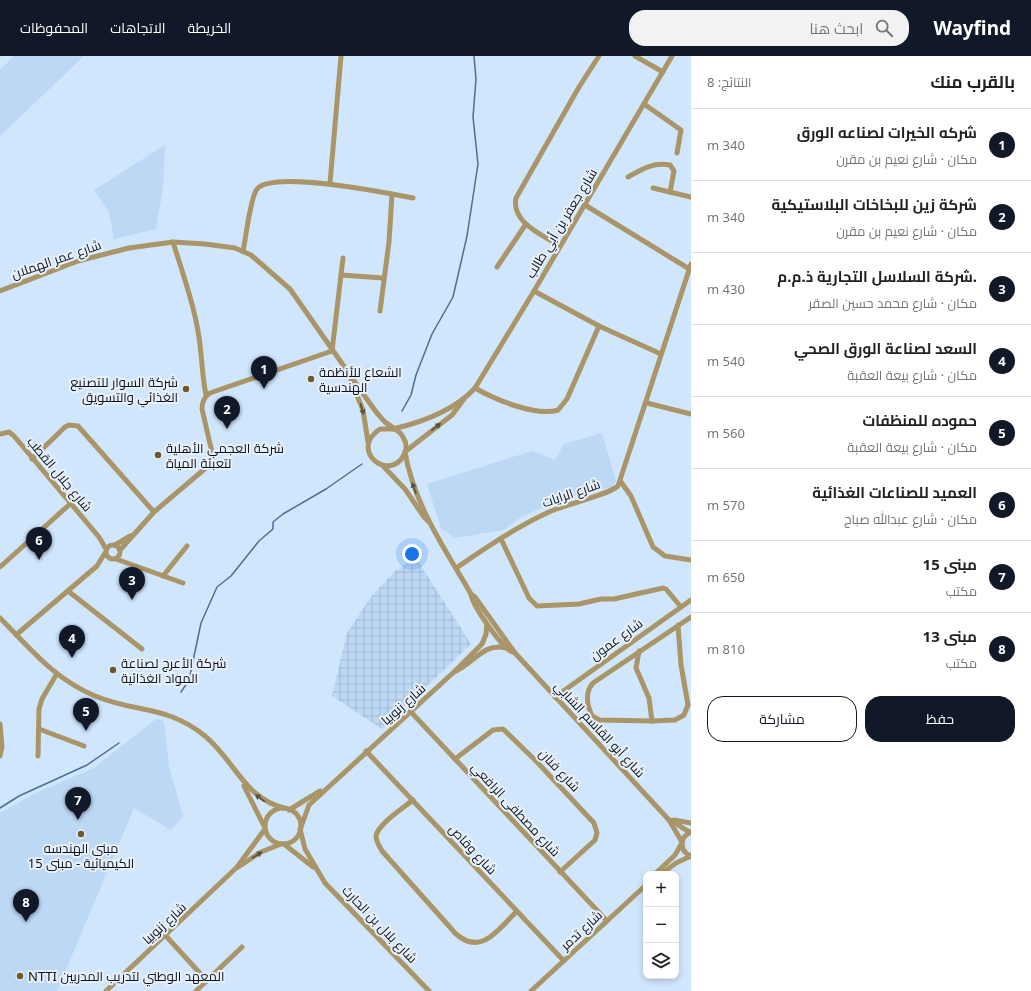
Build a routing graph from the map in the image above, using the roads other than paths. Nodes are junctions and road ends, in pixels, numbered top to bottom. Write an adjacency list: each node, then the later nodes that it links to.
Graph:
1 (341, 56): 9 (street)
2 (599, 56): 16 (street)
3 (635, 56): 5 (street)
4 (672, 56): 5 (street, شارع جعفر بن أبي طالب)
5 (663, 72): 6 (street, شارع جعفر بن أبي طالب)
6 (644, 104): 7 (street); 15 (street, شارع جعفر بن أبي طالب)
7 (676, 153)
8 (628, 177): 11 (street)
9 (330, 183): 12 (street); 19 (street)
10 (652, 188): 11 (street)
11 (670, 192): 14 (street)
12 (392, 194): 13 (street); 24 (street)
13 (413, 198)
14 (691, 198)
15 (585, 205): 18 (street, شارع جعفر بن أبي طالب); 22 (street)
16 (526, 224): 18 (street); 21 (street)
17 (173, 242): 19 (street, شارع عمر الهملان); 25 (street, شارع عمر الهملان); 33 (street)
18 (560, 246): 26 (street, شارع جعفر بن أبي طالب)
19 (244, 251): 29 (street, شارع عمر الهملان)
20 (343, 258): 23 (street)
21 (497, 267)
22 (691, 268): 30 (street)
23 (342, 275): 24 (street); 29 (street)
24 (383, 278): 27 (street)
25 (0, 291)
26 (534, 291): 28 (street); 32 (street, شارع جعفر بن أبي طالب)
27 (380, 311)
28 (599, 326): 30 (street); 32 (street)
29 (332, 351): 31 (street, شارع عمر الهملان); 33 (street)
30 (661, 354): 35 (street)
31 (348, 374): 37 (street, شارع عمر الهملان); 39 (street, شارع عمر الهملان, one-way to 39)
32 (475, 388): 34 (street, شارع جعفر بن أبي طالب)
33 (206, 395): 45 (street)
34 (464, 399): 37 (street, شارع جعفر بن أبي طالب); 40 (street, شارع جعفر بن أبي طالب, one-way to 34)
35 (647, 403): 36 (street); 43 (street)
36 (691, 414)
37 (393, 429): 39 (street); 40 (street)
38 (0, 434): 41 (street, شارع جلال القطب)
39 (368, 445): 42 (street)
40 (405, 452): 42 (street); 46 (street, شارع أبو القاسم الشابي, one-way to 40)
41 (32, 459): 44 (street, شارع جلال القطب); 45 (street)
42 (383, 466): 46 (street, شارع أبو القاسم الشابي)
43 (621, 482): 49 (street, شارع الرايات); 55 (street)
44 (70, 504): 48 (street, شارع جلال القطب); 58 (street)
45 (154, 512): 47 (street)
46 (430, 522): 59 (street, شارع أبو القاسم الشابي)
47 (132, 535): 50 (street); 53 (street)
48 (99, 537): 50 (street, شارع جلال القطب); 52 (street, شارع جلال القطب)
49 (501, 539): 59 (street, شارع الرايات); 65 (street)
50 (113, 545): 52 (street); 53 (street, شارع جلال القطب)
51 (187, 546): 60 (street)
52 (106, 551): 54 (street, شارع جلال القطب); 57 (street)
53 (120, 552): 54 (street); 56 (street)
54 (114, 559): 56 (street); 57 (street)
55 (691, 560)
56 (132, 564): 60 (street)
57 (97, 566): 62 (street)
58 (0, 567)
59 (456, 568): 63 (street, شارع أبو القاسم الشابي)
60 (164, 576): 61 (street)
61 (184, 583)
62 (68, 591): 70 (street); 72 (street)
63 (472, 594): 68 (street, شارع أبو القاسم الشابي); 74 (street, شارع أبو القاسم الشابي)
64 (691, 600): 65 (street, شارع عمون)
65 (680, 607): 77 (street, شارع عمون)
66 (691, 617): 69 (street)
67 (0, 618): 70 (street)
68 (487, 624): 71 (street, شارع أبو القاسم الشابي); 75 (street, شارع زنوبيا)
69 (678, 625): 73 (street); 79 (street)
70 (16, 635): 76 (street)
71 (506, 648): 74 (street, شارع أبو القاسم الشابي); 75 (street, شارع زنوبيا)
72 (142, 649)
73 (639, 651): 79 (street); 79 (street)
74 (515, 653): 77 (street, شارع أبو القاسم الشابي)
75 (455, 671): 78 (street, شارع زنوبيا)
76 (56, 675): 81 (street); 87 (street)
77 (555, 697): 91 (street, شارع أبو القاسم الشابي)
78 (410, 711): 83 (street, شارع زنوبيا); 86 (street, شارع مصطفى الرافعي)
79 (652, 721)
80 (0, 724): 84 (street)
81 (39, 729): 82 (street); 85 (street)
82 (84, 746)
83 (366, 751): 88 (street, شارع زنوبيا); 89 (street, شارع وقاص)
84 (0, 756)
85 (38, 756)
86 (455, 760): 105 (street, شارع مصطفى الرافعي); 105 (street, شارع فنان)
87 (241, 780): 90 (street, one-way to 87); 93 (street)
88 (330, 785): 90 (street, شارع زنوبيا); 94 (street, شارع زنوبيا)
89 (413, 800): 107 (street, شارع وقاص); 107 (street)
90 (287, 809): 93 (street); 94 (street)
91 (669, 820): 92 (street); 95 (street, شارع أبو القاسم الشابي); 96 (street, شارع أبو القاسم الشابي)
92 (691, 823)
93 (265, 828): 97 (street); 101 (street, شارع زنوبيا)
94 (301, 828): 97 (street); 98 (street, شارع بلال بن الحارث)
95 (691, 832): 96 (street)
96 (682, 843): 100 (street, شارع أبو القاسم الشابي); 103 (street)
97 (283, 844): 99 (street, شارع بلال بن الحارث); 101 (street, شارع زنوبيا, one-way to 97)
98 (305, 850): 99 (street); 102 (street, شارع بلال بن الحارث)
99 (296, 853): 102 (street, شارع بلال بن الحارث)
100 (691, 856): 104 (street)
101 (235, 869): 109 (street, شارع زنوبيا)
102 (316, 870): 116 (street, شارع بلال بن الحارث)
103 (658, 871)
104 (665, 871)
105 (560, 872): 108 (street, شارع مصطفى الرافعي)
106 (643, 888): 108 (street, شارع تدمر)
107 (516, 912): 111 (street, شارع وقاص)
108 (607, 921): 111 (street, شارع تدمر)
109 (166, 936): 112 (street); 114 (street, شارع زنوبيا)
110 (242, 947): 112 (street)
111 (564, 961): 113 (street, شارع تدمر)
112 (207, 981): 115 (street)
113 (535, 990)
114 (106, 991)
115 (196, 991)
116 (429, 991)

